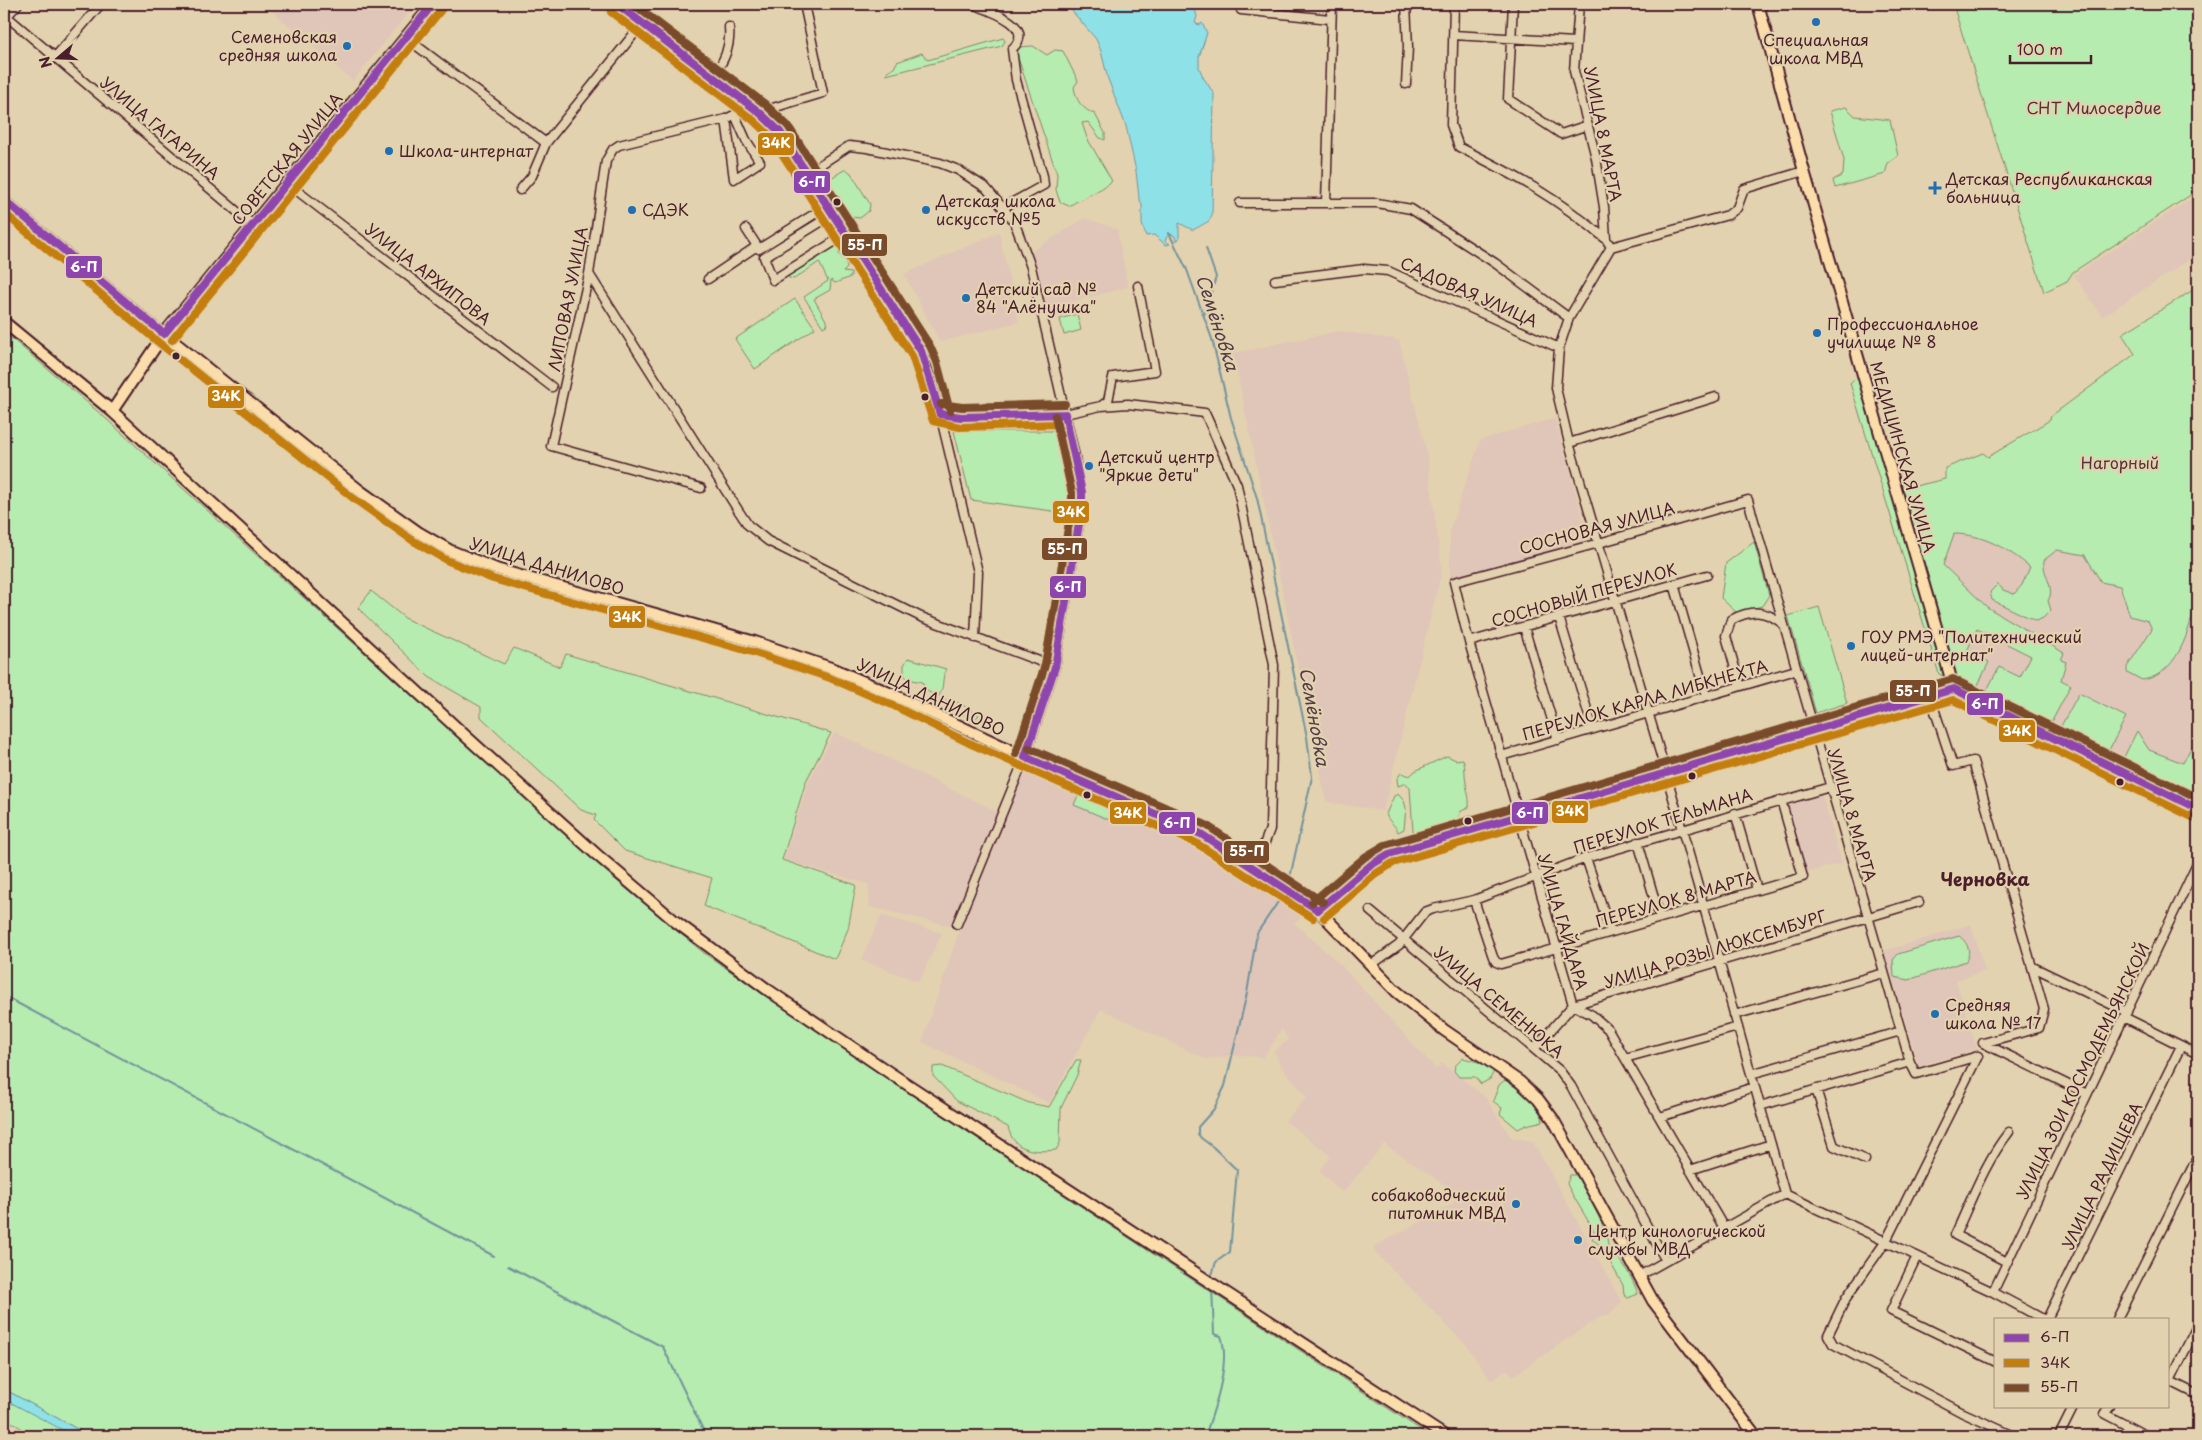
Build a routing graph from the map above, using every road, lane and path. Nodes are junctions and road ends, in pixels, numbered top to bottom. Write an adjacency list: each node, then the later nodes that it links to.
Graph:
1 (18, 4): 14 (street)
2 (101, 4): 22 (street)
3 (433, 4): 19 (main road, СОВЕТСКАЯ УЛИЦА)
4 (617, 4): 16 (street)
5 (804, 4): 26 (street)
6 (972, 4): 39 (street)
7 (1332, 4): 15 (street)
8 (1406, 4): 24 (street)
9 (1454, 4): 18 (street)
10 (1513, 4): 20 (street)
11 (1579, 4): 21 (street, УЛИЦА 8 МАРТА)
12 (1758, 4): 31 (main road, МЕДИЦИНСКАЯ УЛИЦА)
13 (1240, 10): 15 (street)
14 (5, 15): 22 (street, УЛИЦА ГАГАРИНА)
15 (1330, 19): 37 (street)
16 (642, 24): 23 (street); 30 (street)
17 (729, 27): 23 (street)
18 (1453, 35): 20 (street); 44 (street)
19 (406, 37): 30 (street); 33 (main road, СОВЕТСКАЯ УЛИЦА)
20 (1511, 38): 21 (street); 29 (street)
21 (1574, 42): 29 (street, УЛИЦА 8 МАРТА)
22 (55, 57): 41 (street, УЛИЦА ГАГАРИНА)
23 (714, 77): 25 (street)
24 (1406, 84)
25 (752, 106): 26 (street); 27 (street, ЛИПОВАЯ УЛИЦА)
26 (759, 112): 32 (street)
27 (736, 115): 28 (street, ЛИПОВАЯ УЛИЦА); 28 (street)
28 (726, 119): 48 (street, ЛИПОВАЯ УЛИЦА)
29 (1588, 125): 44 (street, УЛИЦА 8 МАРТА)
30 (546, 143): 34 (street)
31 (1804, 171): 45 (street); 78 (main road, МЕДИЦИНСКАЯ УЛИЦА)
32 (806, 174): 38 (street); 39 (street)
33 (287, 183): 41 (main road, СОВЕТСКАЯ УЛИЦА); 56 (street, УЛИЦА АРХИПОВА)
34 (520, 190)
35 (4, 200): 54 (street, УЛИЦА ДАНИЛОВО)
36 (1240, 203): 37 (street, САДОВАЯ УЛИЦА)
37 (1326, 203): 52 (street, САДОВАЯ УЛИЦА)
38 (827, 206): 40 (street); 46 (street)
39 (1004, 207): 61 (street)
40 (832, 215): 43 (street); 47 (street)
41 (253, 225): 54 (main road, СОВЕТСКАЯ УЛИЦА)
42 (746, 229): 46 (street)
43 (845, 235): 47 (street); 60 (street)
44 (1606, 239): 45 (street)
45 (1611, 247): 52 (street)
46 (758, 248): 47 (street); 49 (street)
47 (764, 257)
48 (589, 274): 63 (street, ЛИПОВАЯ УЛИЦА); 73 (street)
49 (708, 278)
50 (1275, 280): 55 (street, САДОВАЯ УЛИЦА)
51 (1138, 286): 58 (street)
52 (1570, 318): 55 (street)
53 (4, 322): 59 (main road)
54 (164, 334): 59 (main road, СОВЕТСКАЯ УЛИЦА); 86 (main road, УЛИЦА ДАНИЛОВО)
55 (1559, 348): 62 (street)
56 (552, 386)
57 (1716, 397): 62 (street)
58 (1101, 406): 61 (street); 97 (street)
59 (112, 411): 154 (main road)
60 (940, 414): 61 (street); 73 (street)
61 (1065, 414): 75 (street)
62 (1570, 442): 65 (street)
63 (701, 488)
64 (1748, 500): 65 (street, СОСНОВАЯ УЛИЦА); 71 (street, УЛИЦА 8 МАРТА)
65 (1599, 543): 67 (street, СОСНОВАЯ УЛИЦА); 69 (street)
66 (1707, 575): 68 (street, СОСНОВЫЙ ПЕРЕУЛОК)
67 (1454, 582): 74 (street, УЛИЦА ГАЙДАРА)
68 (1674, 584): 69 (street, СОСНОВЫЙ ПЕРЕУЛОК); 79 (street)
69 (1616, 601): 70 (street, СОСНОВЫЙ ПЕРЕУЛОК); 81 (street)
70 (1559, 617): 72 (street, СОСНОВЫЙ ПЕРЕУЛОК); 82 (street)
71 (1783, 624): 76 (street, УЛИЦА 8 МАРТА); 77 (street)
72 (1524, 627): 74 (street, СОСНОВЫЙ ПЕРЕУЛОК); 84 (street)
73 (975, 638): 75 (street)
74 (1469, 642): 85 (street, УЛИЦА ГАЙДАРА)
75 (1055, 668): 86 (street)
76 (1796, 670): 77 (street, ПЕРЕУЛОК КАРЛА ЛИБКНЕХТА); 83 (street, УЛИЦА 8 МАРТА)
77 (1740, 686): 79 (street, ПЕРЕУЛОК КАРЛА ЛИБКНЕХТА)
78 (1954, 688): 80 (main road); 90 (main road)
79 (1706, 696): 81 (street, ПЕРЕУЛОК КАРЛА ЛИБКНЕХТА)
80 (1930, 696): 83 (main road); 113 (street)
81 (1649, 713): 82 (street, ПЕРЕУЛОК КАРЛА ЛИБКНЕХТА); 87 (street)
82 (1593, 729): 84 (street, ПЕРЕУЛОК КАРЛА ЛИБКНЕХТА)
83 (1814, 730): 87 (main road); 88 (street, УЛИЦА 8 МАРТА)
84 (1558, 740): 85 (street, ПЕРЕУЛОК КАРЛА ЛИБКНЕХТА)
85 (1501, 756): 92 (street, УЛИЦА ГАЙДАРА)
86 (1025, 757): 97 (main road, УЛИЦА ДАНИЛОВО); 107 (street)
87 (1666, 773): 92 (main road); 93 (street)
88 (1830, 787): 89 (street, ПЕРЕУЛОК ТЕЛЬМАНА); 106 (street, УЛИЦА 8 МАРТА)
89 (1780, 800): 91 (street, ПЕРЕУЛОК ТЕЛЬМАНА); 99 (street, ПЕРЕУЛОК 8 МАРТА)
90 (2198, 809)
91 (1735, 813): 93 (street, ПЕРЕУЛОК ТЕЛЬМАНА); 99 (street)
92 (1518, 816): 98 (street, УЛИЦА ГАЙДАРА); 103 (main road)
93 (1682, 829): 94 (street, ПЕРЕУЛОК ТЕЛЬМАНА); 102 (street)
94 (1638, 842): 95 (street, ПЕРЕУЛОК ТЕЛЬМАНА); 105 (street)
95 (1586, 858): 98 (street, ПЕРЕУЛОК ТЕЛЬМАНА); 108 (street)
96 (2198, 862): 117 (street, УЛИЦА ЗОИ КОСМОДЕМЬЯНСКОЙ)
97 (1255, 868): 103 (main road, УЛИЦА ДАНИЛОВО)
98 (1536, 875): 100 (street, ПЕРЕУЛОК ТЕЛЬМАНА); 110 (street, УЛИЦА ГАЙДАРА)
99 (1757, 890): 102 (street, ПЕРЕУЛОК 8 МАРТА)
100 (1474, 900): 109 (street, ПЕРЕУЛОК ТЕЛЬМАНА); 110 (street, ПЕРЕУЛОК 8 МАРТА)
101 (1919, 902): 106 (street, УЛИЦА РОЗЫ ЛЮКСЕМБУРГ)
102 (1703, 905): 105 (street, ПЕРЕУЛОК 8 МАРТА); 111 (street)
103 (1318, 910): 112 (main road, УЛИЦА ДАНИЛОВО)
104 (1370, 910): 109 (street, УЛИЦА СЕМЕНЮКА)
105 (1660, 918): 108 (street, ПЕРЕУЛОК 8 МАРТА)
106 (1868, 918): 111 (street, УЛИЦА РОЗЫ ЛЮКСЕМБУРГ); 114 (street, УЛИЦА 8 МАРТА)
107 (957, 924)
108 (1612, 932): 110 (street, ПЕРЕУЛОК 8 МАРТА)
109 (1403, 940): 112 (street, ПЕРЕУЛОК ТЕЛЬМАНА); 121 (street, УЛИЦА СЕМЕНЮКА)
110 (1557, 948): 115 (street, УЛИЦА ГАЙДАРА)
111 (1719, 962): 115 (street, УЛИЦА РОЗЫ ЛЮКСЕМБУРГ); 116 (street)
112 (1371, 965): 142 (main road, УЛИЦА ДАНИЛОВО)
113 (2033, 967): 117 (street); 128 (street)
114 (1884, 973): 116 (street); 119 (street, УЛИЦА 8 МАРТА)
115 (1572, 1005): 121 (street); 123 (street, УЛИЦА ГАЙДАРА)
116 (1734, 1015): 118 (street)
117 (2125, 1015): 120 (street); 128 (street, УЛИЦА ЗОИ КОСМОДЕМЬЯНСКОЙ)
118 (1738, 1027): 123 (street); 125 (street)
119 (1901, 1031): 124 (street, УЛИЦА 8 МАРТА); 125 (street)
120 (2181, 1046): 122 (street); 145 (street, УЛИЦА РАДИЩЕВА)
121 (1536, 1048): 140 (street, УЛИЦА СЕМЕНЮКА)
122 (2198, 1054)
123 (1625, 1058): 130 (street, УЛИЦА ГАЙДАРА)
124 (1910, 1062): 127 (street); 138 (street)
125 (1751, 1074): 126 (street)
126 (1754, 1087): 129 (street); 130 (street)
127 (1816, 1089): 129 (street); 134 (street)
128 (2088, 1094): 141 (street, УЛИЦА ЗОИ КОСМОДЕМЬЯНСКОЙ)
129 (1760, 1106): 132 (street)
130 (1660, 1117): 135 (street, УЛИЦА ГАЙДАРА)
131 (2009, 1132): 141 (street)
132 (1771, 1144): 135 (street); 136 (street)
133 (2198, 1156): 146 (street)
134 (1865, 1160)
135 (1690, 1170): 137 (street, УЛИЦА ГАЙДАРА)
136 (1785, 1194): 137 (street); 138 (street)
137 (1724, 1228): 140 (street)
138 (1886, 1241): 139 (street); 156 (street)
139 (1917, 1256): 143 (street); 148 (street)
140 (1666, 1261): 142 (street)
141 (2007, 1262): 143 (street, УЛИЦА ЗОИ КОСМОДЕМЬЯНСКОЙ)
142 (1639, 1276): 155 (main road, УЛИЦА ДАНИЛОВО)
143 (1993, 1292): 144 (street)
144 (2043, 1318)
145 (2045, 1318)
146 (2117, 1318)
147 (2198, 1324): 149 (street)
148 (1994, 1361)
149 (2170, 1378)
150 (2170, 1381): 151 (street)
151 (2198, 1395)
152 (2073, 1408): 157 (street)
153 (2109, 1408): 158 (street)
154 (1445, 1436)
155 (1756, 1436)
156 (2014, 1436)
157 (2059, 1436)
158 (2148, 1436)

